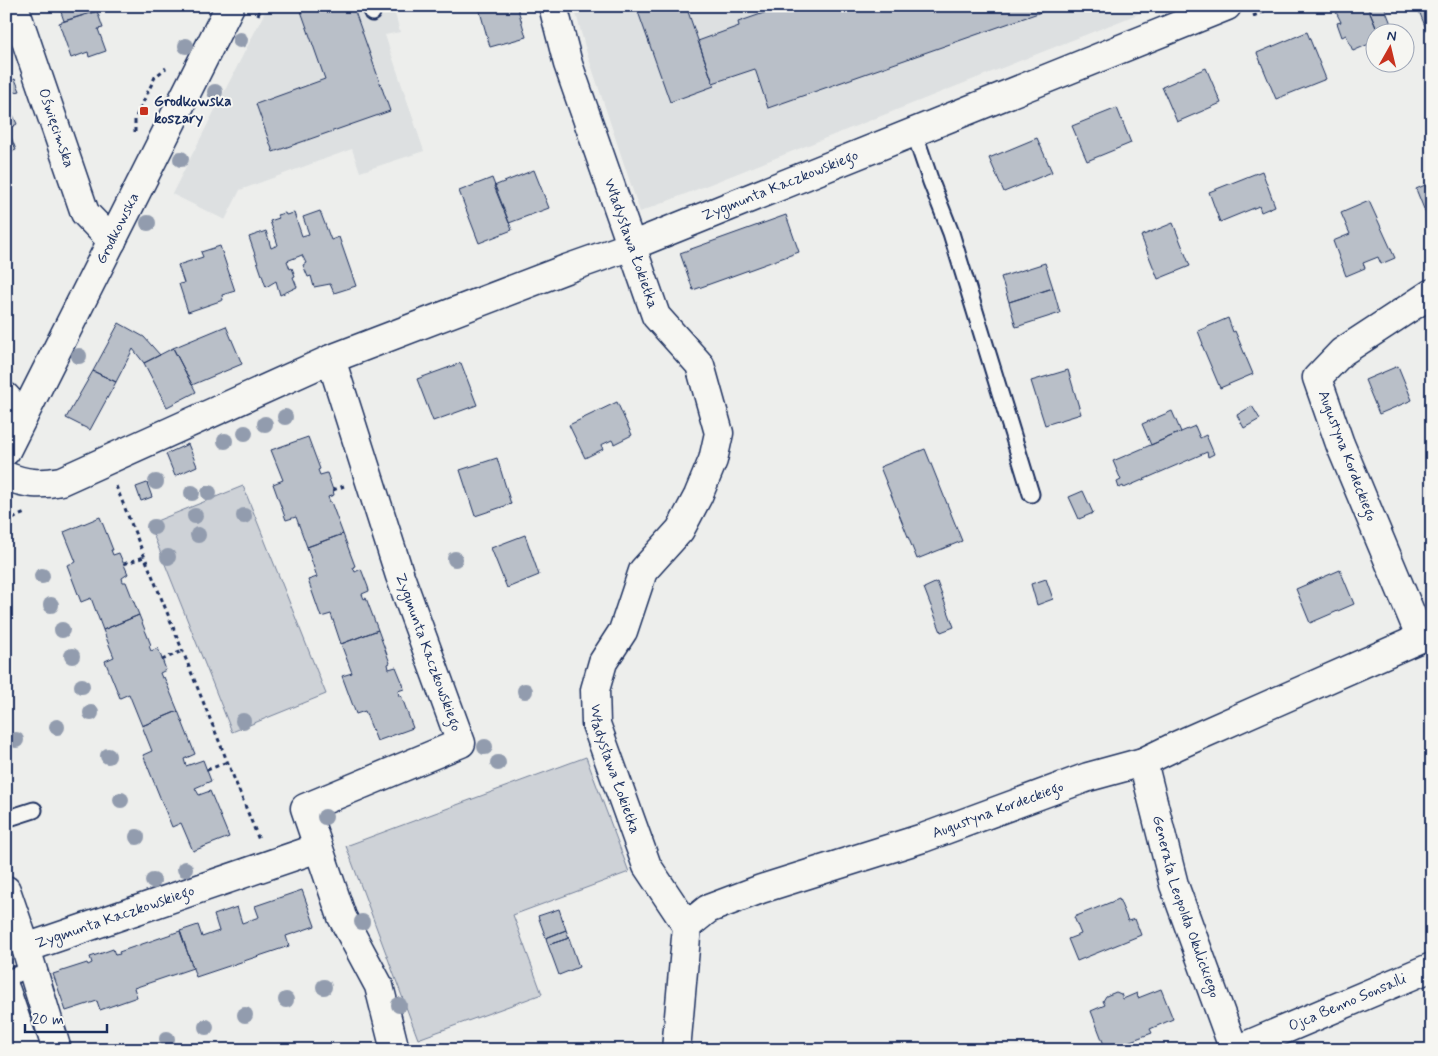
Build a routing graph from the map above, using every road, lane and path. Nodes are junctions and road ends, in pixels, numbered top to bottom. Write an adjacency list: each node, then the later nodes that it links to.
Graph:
1 (14, 6): 6 (street, Oświęcimska)
2 (230, 6): 6 (street, Grodkowska)
3 (553, 6): 7 (street, Władysława Łokietka)
4 (1227, 6): 5 (street, Zygmunta Kaczkowskiego)
5 (914, 132): 7 (street, Zygmunta Kaczkowskiego); 16 (lane)
6 (112, 241): 10 (street, Grodkowska)
7 (631, 246): 9 (street, Zygmunta Kaczkowskiego); 30 (street, Władysława Łokietka)
8 (1432, 294): 19 (street, Augustyna Kordeckiego)
9 (331, 359): 12 (street, Zygmunta Kaczkowskiego); 27 (street, Zygmunta Kaczkowskiego)
10 (15, 407): 11 (street, Grodkowska)
11 (6, 451)
12 (6, 476)
13 (113, 478): 17 (path)
14 (347, 485): 15 (path)
15 (333, 490)
16 (1031, 494)
17 (144, 557): 18 (path); 20 (path)
18 (124, 564)
19 (1426, 635): 23 (street, Augustyna Kordeckiego)
20 (182, 651): 21 (path); 22 (path)
21 (162, 660)
22 (227, 762): 24 (path); 28 (path)
23 (1143, 762): 30 (street, Augustyna Kordeckiego); 39 (street, Generała Leopolda Okulickiego)
24 (207, 770)
25 (34, 810): 26 (lane)
26 (6, 819)
27 (318, 848): 28 (street, Zygmunta Kaczkowskiego); 37 (street, Zygmunta Kaczkowskiego)
28 (269, 865): 31 (street, Zygmunta Kaczkowskiego)
29 (6, 890): 31 (street)
30 (687, 926): 38 (street)
31 (29, 958): 33 (lane); 36 (street)
32 (1432, 967): 39 (street, Ojca Benno Sonsalli)
33 (6, 978)
34 (6, 991): 35 (street)
35 (26, 1050)
36 (58, 1050)
37 (395, 1050)
38 (676, 1050)
39 (1235, 1050)

